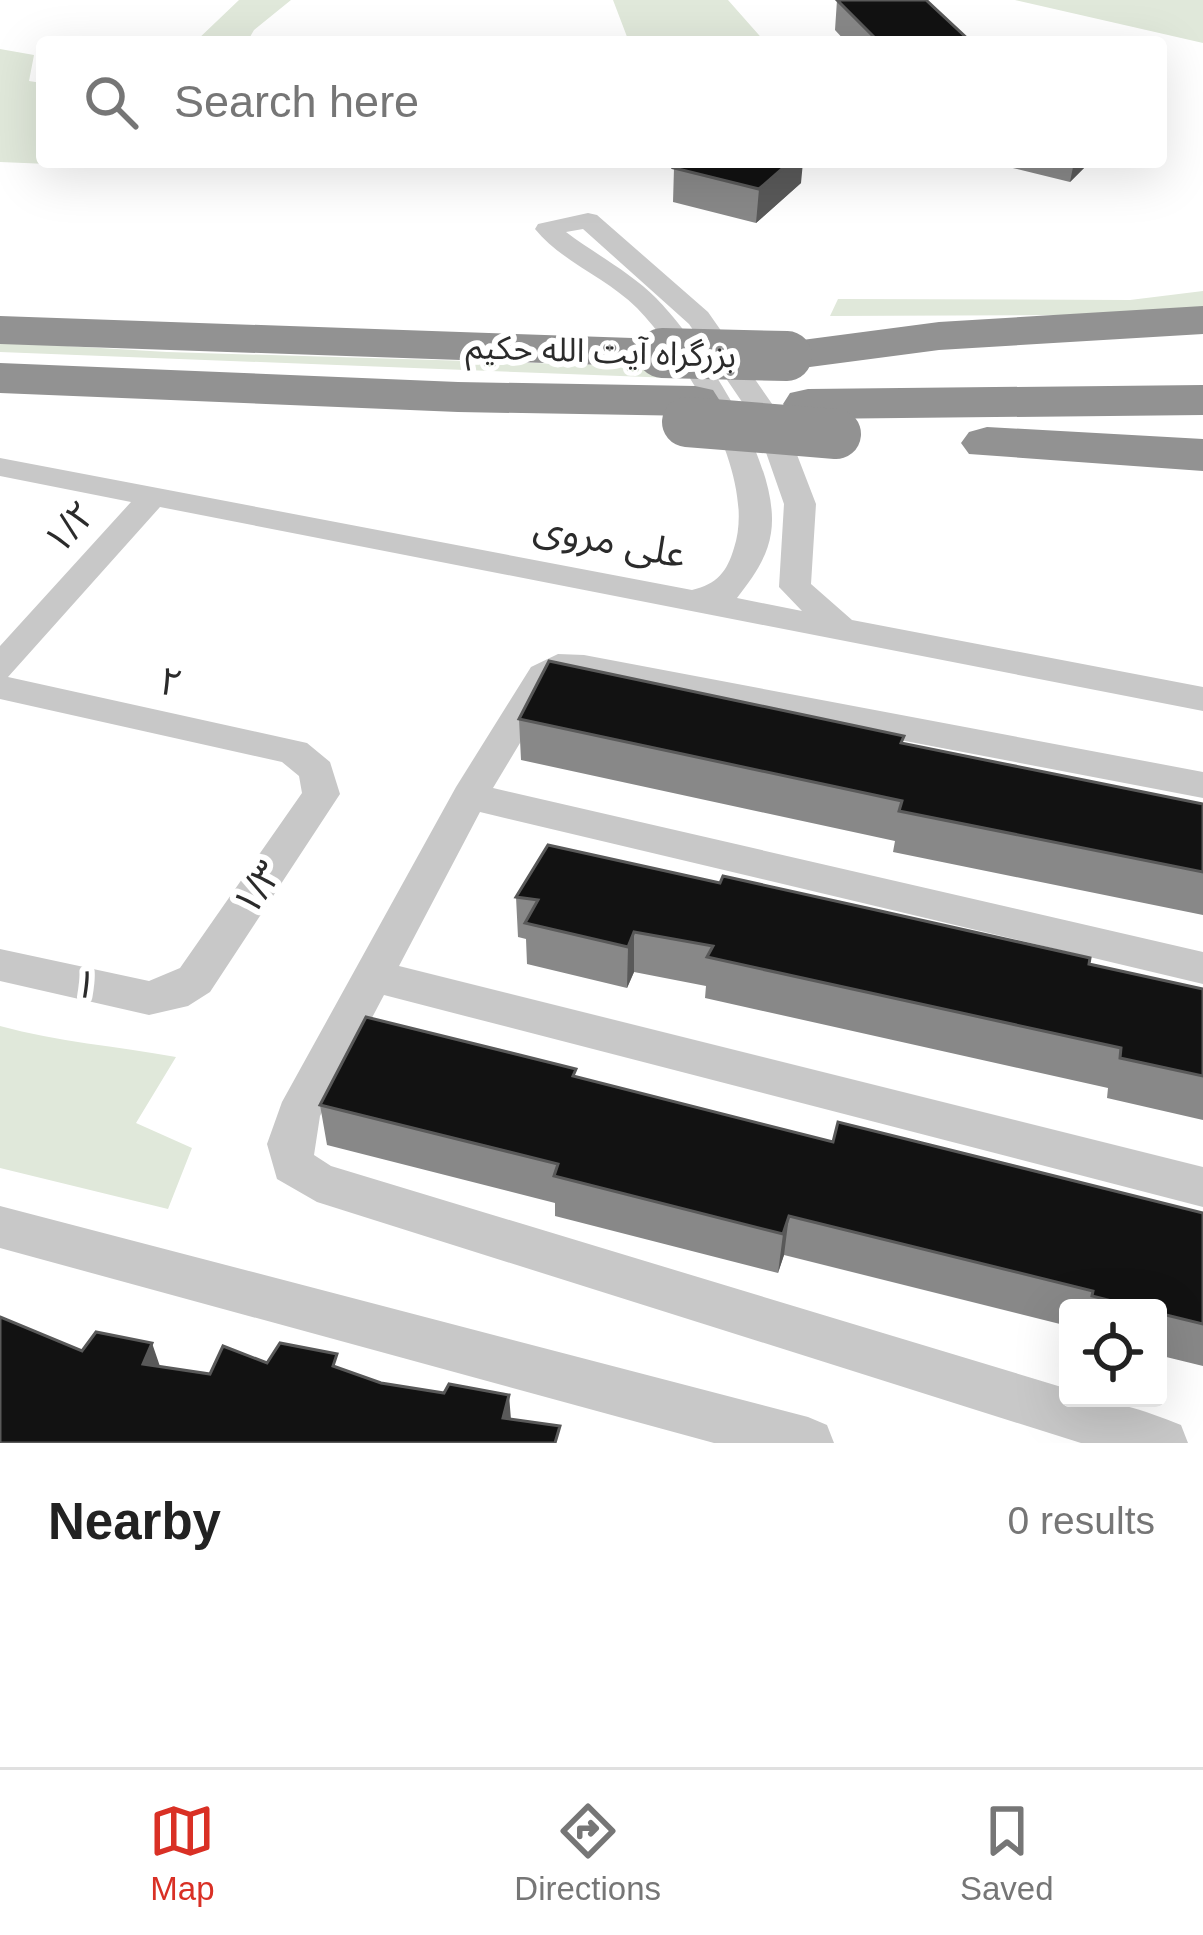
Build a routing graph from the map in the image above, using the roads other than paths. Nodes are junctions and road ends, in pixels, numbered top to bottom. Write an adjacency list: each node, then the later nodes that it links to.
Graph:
1 (616, 252): 2 (street); 2 (street); 14 (street)
2 (585, 261): 13 (street)
3 (1203, 320): 6 (highway)
4 (0, 330): 6 (highway, بزرگراه آیت الله حکیم, bridge)
5 (1203, 351): 6 (highway, بزرگراه آیت الله حکیم)
6 (787, 356)
7 (0, 378): 9 (highway, بزرگراه آیت الله حکیم, bridge)
8 (1203, 400): 9 (highway)
9 (822, 419): 10 (highway)
10 (1203, 455)
11 (0, 467): 12 (street, علی مروی)
12 (153, 496): 13 (street, علی مروی); 15 (street, ۱/۲)
13 (697, 599): 14 (street, علی مروی)
14 (841, 628): 17 (street, علی مروی)
15 (0, 668)
16 (0, 687): 18 (street, ۲)
17 (1203, 700)
18 (317, 771): 24 (street, ۱/۳)
19 (1203, 785): 20 (street)
20 (469, 796): 22 (street); 23 (street)
21 (0, 964): 24 (street, ۱)
22 (1203, 968)
23 (371, 975): 25 (street); 28 (street)
24 (173, 994)
25 (1203, 1187)
26 (0, 1227): 27 (street)
27 (808, 1443)
28 (1162, 1443)

